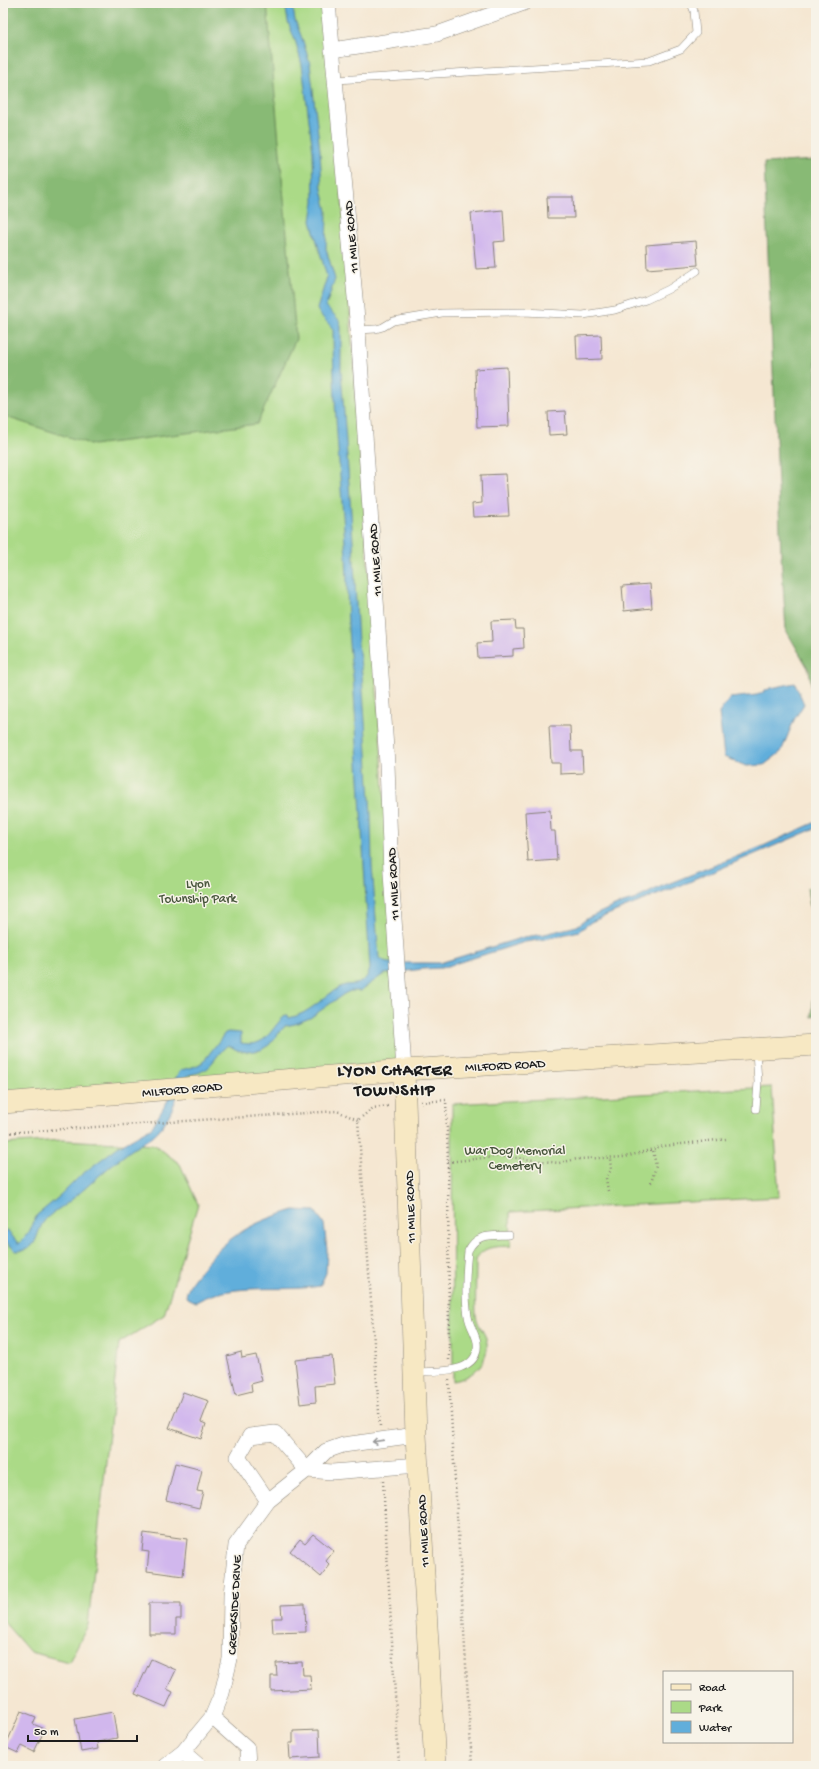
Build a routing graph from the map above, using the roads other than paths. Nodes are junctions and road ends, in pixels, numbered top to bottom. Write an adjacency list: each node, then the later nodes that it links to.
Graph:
1 (328, 3): 4 (street, 11 MILE ROAD)
2 (524, 3): 4 (street)
3 (691, 3): 5 (lane)
4 (332, 50): 5 (street, 11 MILE ROAD)
5 (336, 80): 7 (street, 11 MILE ROAD)
6 (697, 271): 7 (lane)
7 (358, 330): 10 (street, 11 MILE ROAD)
8 (816, 1045): 9 (street, MILFORD ROAD)
9 (756, 1048): 10 (street, MILFORD ROAD); 12 (lane)
10 (404, 1070): 11 (street, MILFORD ROAD); 14 (street, 11 MILE ROAD)
11 (3, 1103)
12 (756, 1109)
13 (509, 1235): 14 (lane)
14 (415, 1372): 15 (street, 11 MILE ROAD)
15 (416, 1435): 16 (street, 11 MILE ROAD); 17 (street, CREEKSIDE DRIVE, one-way to 17)
16 (418, 1465): 17 (street); 24 (street, 11 MILE ROAD)
17 (307, 1470): 18 (street, CREEKSIDE DRIVE); 18 (street)
18 (268, 1501): 19 (street, CREEKSIDE DRIVE)
19 (212, 1717): 20 (street, CREEKSIDE DRIVE); 23 (street)
20 (184, 1752): 21 (street, CREEKSIDE DRIVE); 22 (street)
21 (165, 1766)
22 (200, 1766)
23 (248, 1766)
24 (435, 1766)

